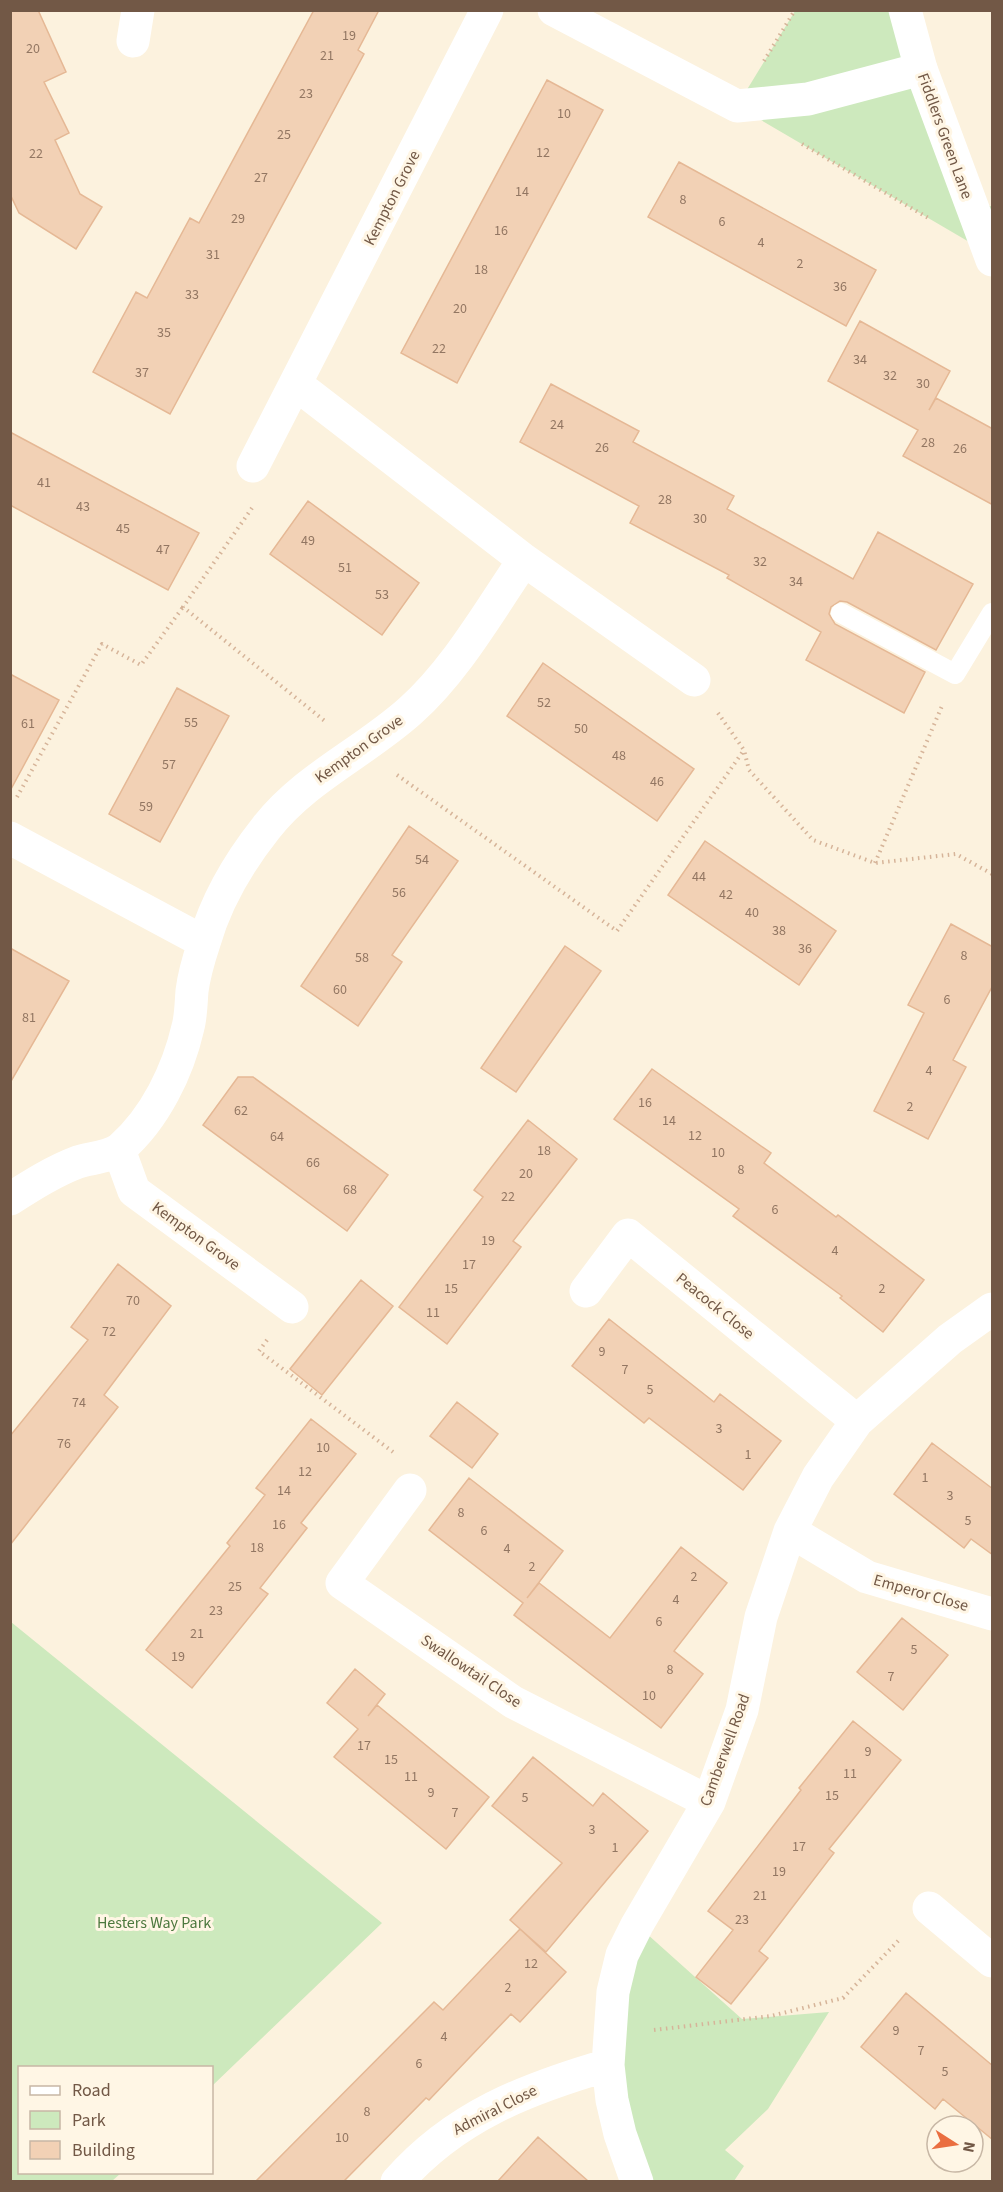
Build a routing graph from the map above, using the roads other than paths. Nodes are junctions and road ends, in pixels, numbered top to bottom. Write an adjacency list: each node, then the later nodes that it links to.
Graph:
1 (487, 10): 6 (street, Kempton Grove)
2 (554, 10): 4 (street)
3 (905, 10): 4 (street, Fiddlers Green Lane)
4 (921, 69): 5 (street, Fiddlers Green Lane)
5 (990, 256)
6 (297, 385): 7 (street, Kempton Grove); 8 (street)
7 (253, 466)
8 (524, 560): 11 (street); 13 (street, Kempton Grove)
9 (842, 613): 10 (lane)
10 (993, 613)
11 (694, 680)
12 (10, 838): 13 (street)
13 (204, 942): 14 (street, Kempton Grove)
14 (119, 1150): 15 (street); 17 (street, Kempton Grove)
15 (10, 1199)
16 (586, 1291): 19 (street, Peacock Close)
17 (292, 1307)
18 (993, 1309): 19 (street, Camberwell Road)
19 (857, 1421): 21 (street, Camberwell Road)
20 (410, 1490): 23 (street, Swallowtail Close)
21 (790, 1531): 22 (street, Emperor Close); 23 (street, Camberwell Road)
22 (993, 1614)
23 (709, 1802): 26 (street, Camberwell Road)
24 (929, 1908): 25 (street)
25 (993, 1961)
26 (608, 2050): 27 (street, Admiral Close); 28 (street, Camberwell Road)
27 (397, 2181)
28 (637, 2181)

